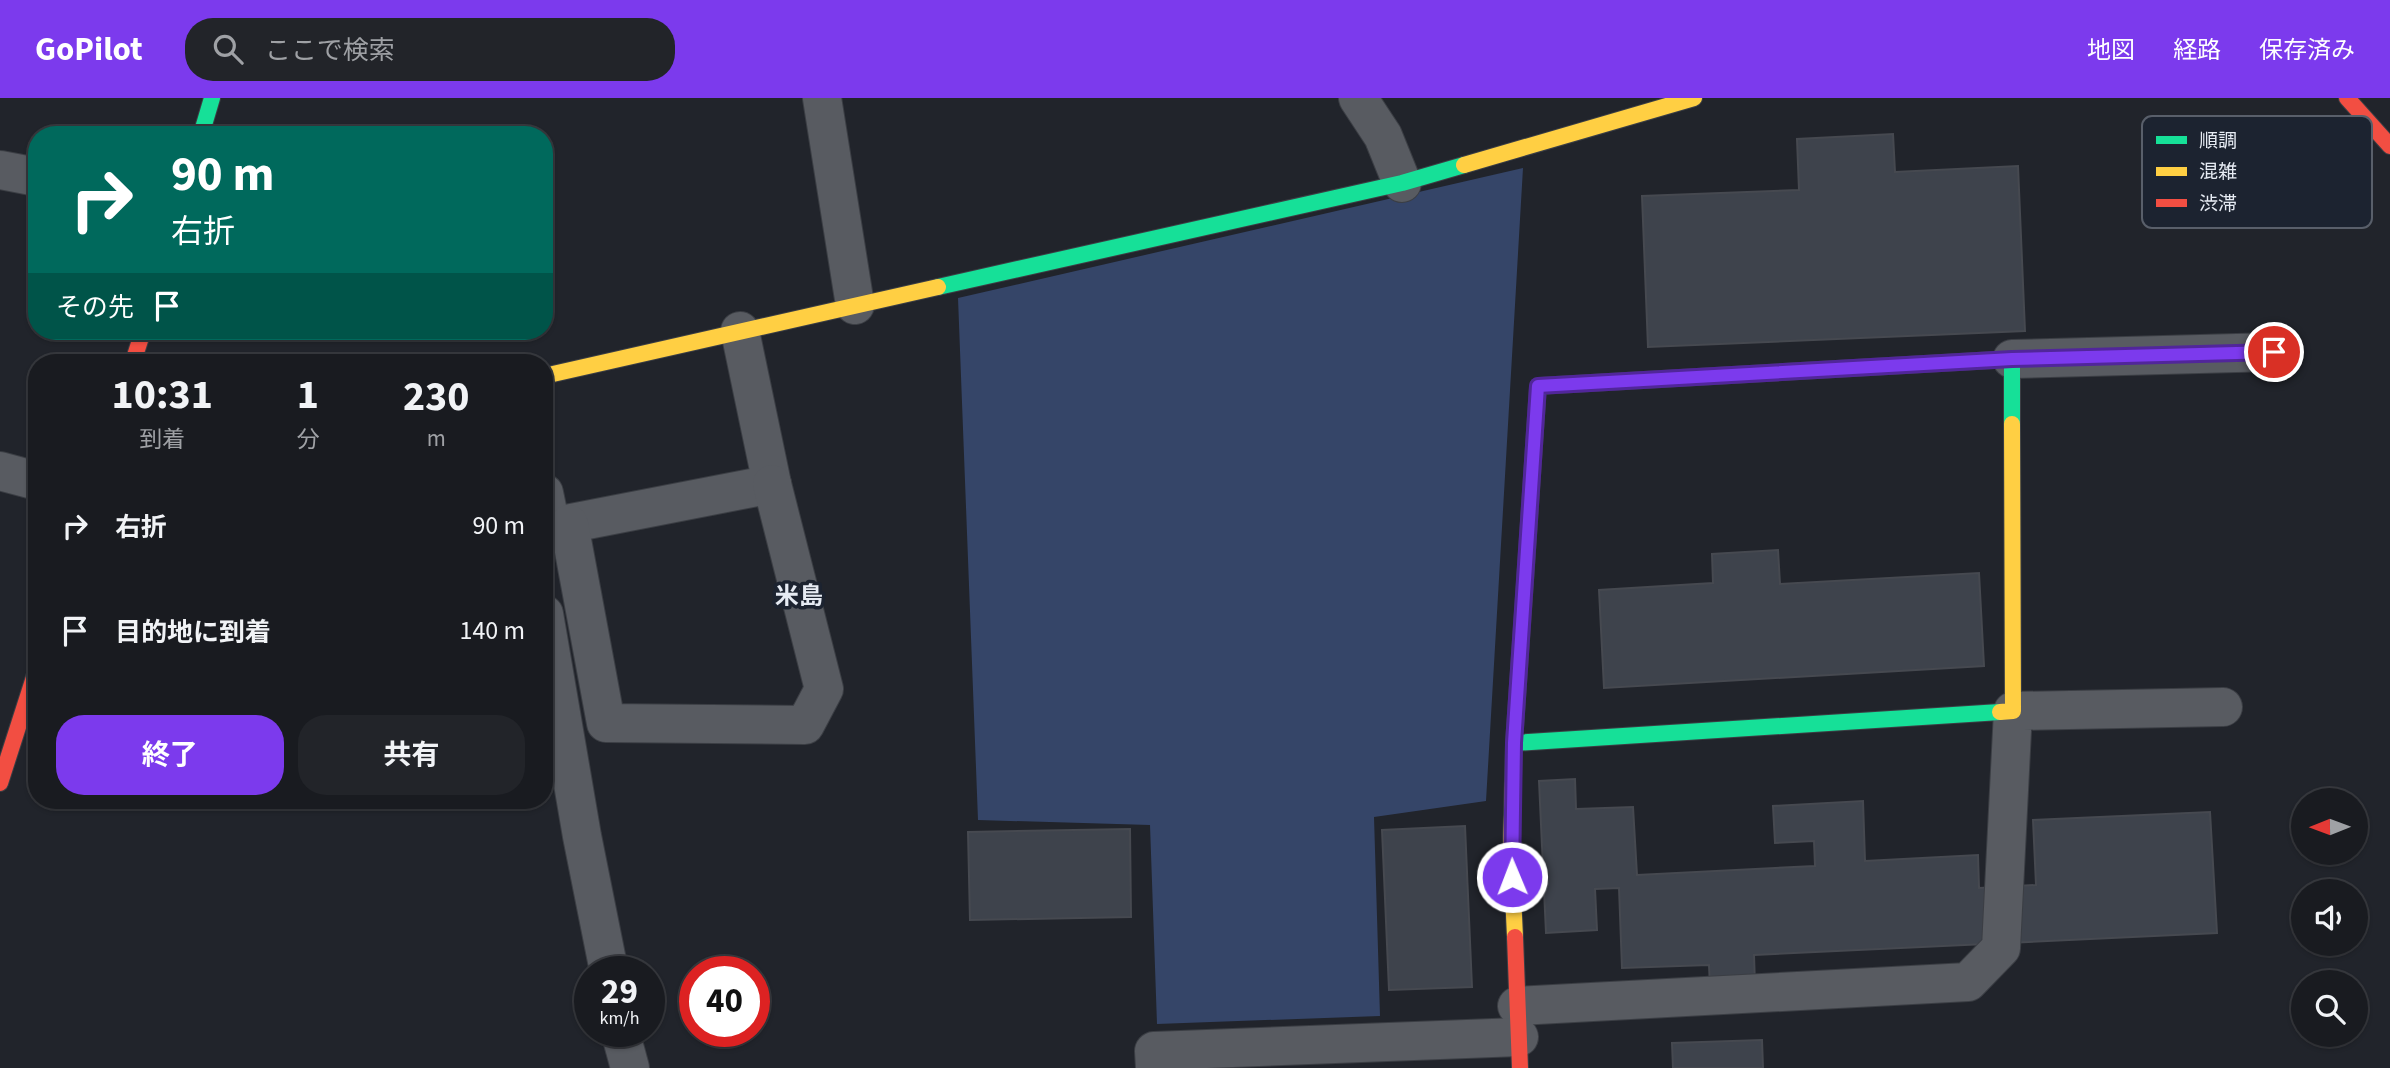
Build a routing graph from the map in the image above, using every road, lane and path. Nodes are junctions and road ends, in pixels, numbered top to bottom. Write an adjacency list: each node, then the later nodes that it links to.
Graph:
1 (212, 98): 7 (main road)
2 (822, 98): 13 (street)
3 (1358, 98): 12 (street)
4 (2347, 98): 6 (main road)
5 (1680, 100): 12 (main road)
6 (2363, 116)
7 (204, 126)
8 (2372, 126): 9 (main road)
9 (2390, 146)
10 (0, 170): 11 (street)
11 (28, 175)
12 (1402, 183): 13 (main road)
13 (855, 305): 14 (main road)
14 (740, 331): 17 (main road); 20 (street)
15 (2274, 352): 16 (street)
16 (2012, 359): 26 (main road); 27 (main road)
17 (553, 374)
18 (0, 471): 19 (street)
19 (28, 479)
20 (772, 484): 21 (street); 22 (street)
21 (553, 523)
22 (553, 527)
23 (553, 667): 29 (street)
24 (28, 696): 28 (main road)
25 (2222, 707): 26 (street)
26 (2013, 711): 27 (main road); 30 (street)
27 (1514, 743): 30 (main road)
28 (0, 783)
29 (605, 956)
30 (1519, 1037): 33 (street)
31 (624, 1047): 32 (street)
32 (630, 1068)
33 (1155, 1068)

